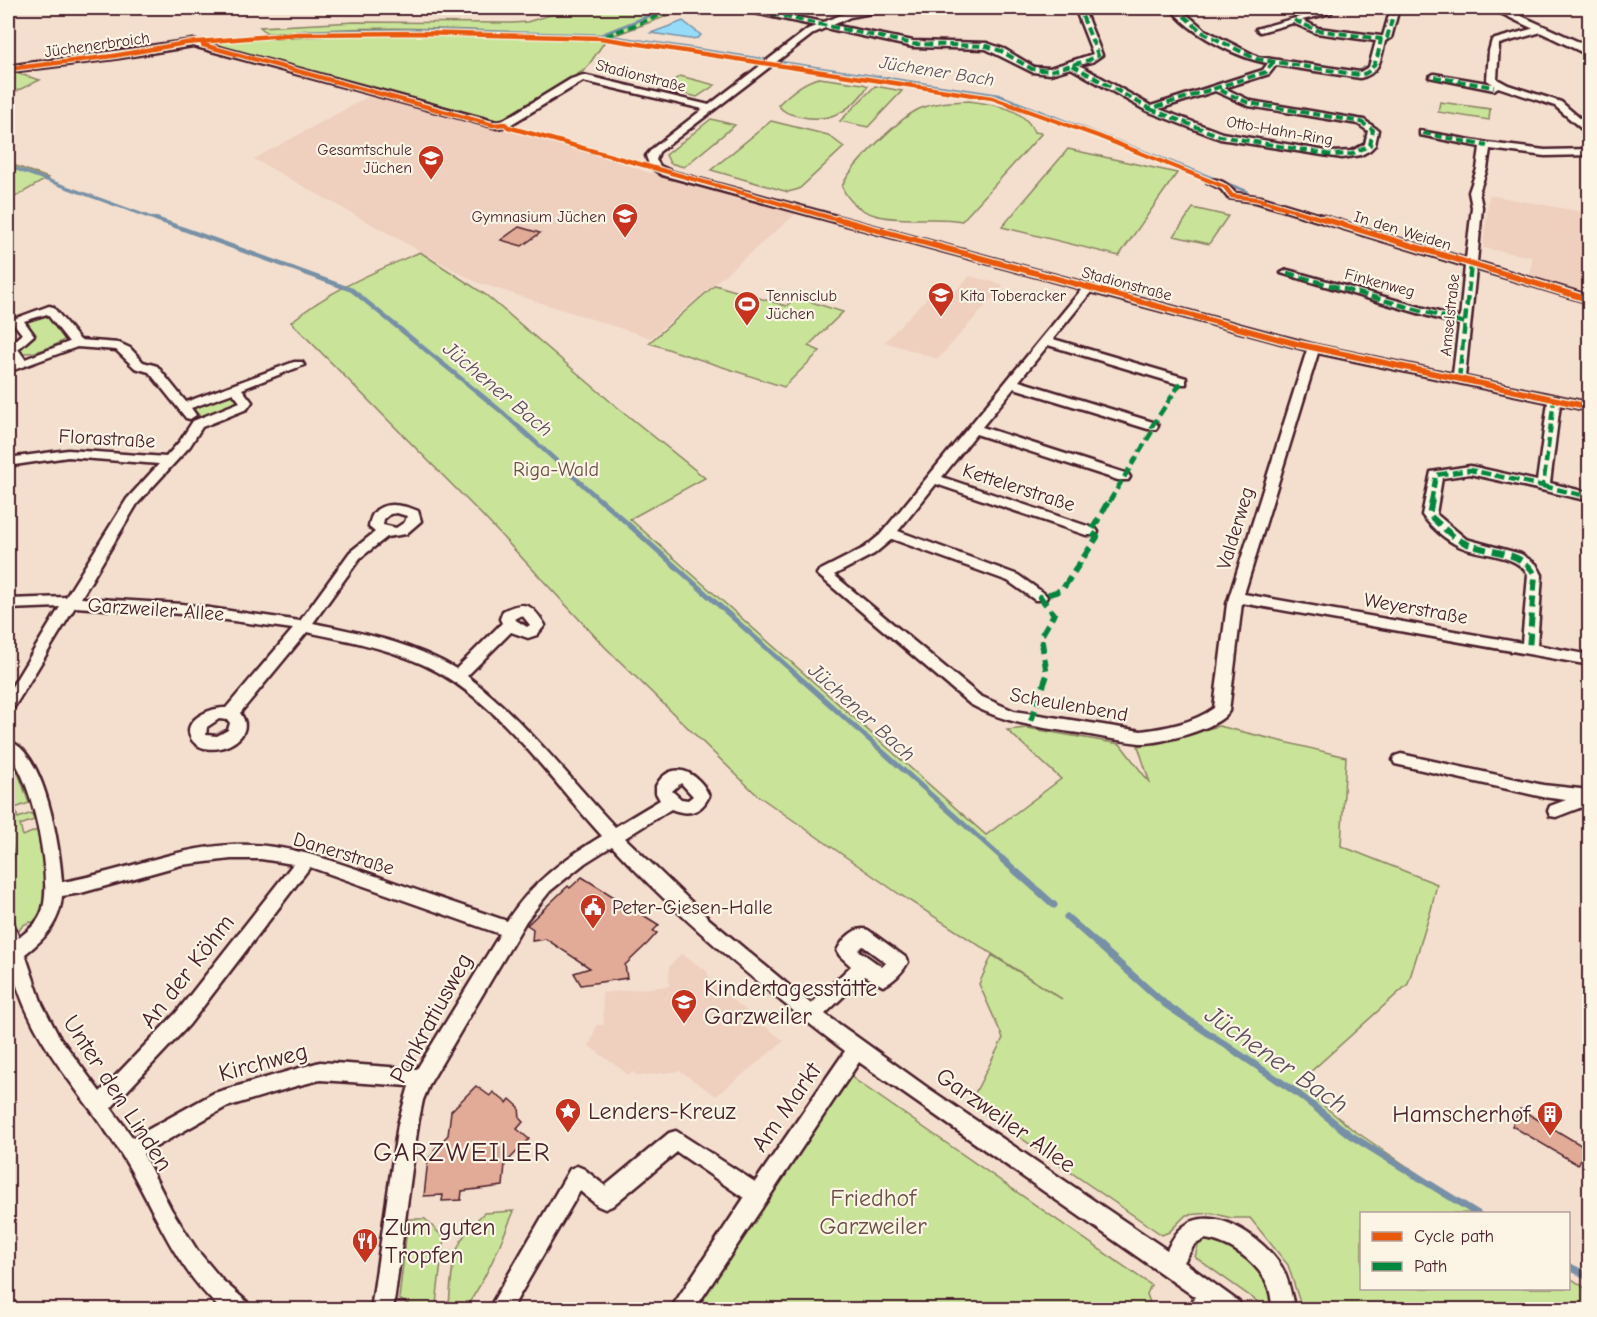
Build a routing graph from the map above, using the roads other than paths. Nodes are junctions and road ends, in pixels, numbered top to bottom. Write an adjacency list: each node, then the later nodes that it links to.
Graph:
1 (751, 8): 9 (street)
2 (888, 8): 9 (street)
3 (1079, 8): 15 (street)
4 (1176, 8): 14 (street)
5 (1395, 8): 12 (street)
6 (1496, 8): 11 (main road)
7 (1328, 11): 8 (street)
8 (1294, 20): 10 (street); 12 (street)
9 (823, 24): 15 (street); 20 (street)
10 (1260, 29)
11 (1542, 29): 13 (main road); 19 (street)
12 (1381, 39): 14 (street)
13 (1590, 52)
14 (1273, 62): 18 (street)
15 (1072, 65): 21 (street)
16 (8, 69): 22 (street, Jüchenerbroich)
17 (1434, 77): 19 (street)
18 (1215, 88): 21 (street); 21 (street, Otto-Hahn-Ring)
19 (1494, 88): 24 (street)
20 (709, 108): 22 (street, Stadionstraße); 30 (street, Stadionstraße)
21 (1150, 109)
22 (506, 124)
23 (1423, 133): 25 (street)
24 (1590, 133)
25 (1487, 146): 26 (street); 28 (street, Amselstraße)
26 (1590, 152)
27 (1212, 182): 28 (street, In den Weiden)
28 (1471, 265): 31 (street, In den Weiden); 32 (street, Amselstraße)
29 (1287, 273): 32 (street, Finkenweg)
30 (1089, 287): 33 (street, Kettelerstraße); 35 (street, Stadionstraße)
31 (1590, 300)
32 (1465, 322): 39 (street, Amselstraße)
33 (1046, 341): 40 (street); 41 (street, Kettelerstraße)
34 (76, 343): 36 (street); 36 (street); 44 (street)
35 (1313, 348): 39 (street, Stadionstraße); 60 (street, Valderweg)
36 (22, 364): 38 (street)
37 (298, 364): 42 (street)
38 (8, 369)
39 (1459, 379): 43 (street, Stadionstraße)
40 (1182, 381)
41 (1011, 383): 47 (street); 48 (street, Kettelerstraße)
42 (235, 388): 44 (street); 46 (street)
43 (1554, 400): 45 (street, Stadionstraße); 53 (street)
44 (184, 407): 46 (street)
45 (1590, 407)
46 (196, 424): 49 (street)
47 (1152, 426)
48 (974, 429): 51 (street); 52 (street, Kettelerstraße)
49 (168, 461): 50 (street, Florastraße); 61 (street)
50 (8, 462)
51 (1123, 477)
52 (934, 479): 55 (street, Kettelerstraße); 57 (street, Kettelerstraße)
53 (1543, 486): 54 (street); 65 (street)
54 (1590, 497)
55 (1091, 531)
56 (384, 532): 64 (street)
57 (890, 533): 58 (street, Kettelerstraße); 59 (street)
58 (824, 574): 70 (street, Scheulenbend)
59 (1040, 597)
60 (1236, 597): 65 (street, Weyerstraße); 70 (street, Valderweg)
61 (70, 603): 62 (street, Garzweiler Allee); 64 (street, Garzweiler Allee); 68 (street)
62 (8, 604)
63 (510, 624): 67 (street)
64 (303, 627): 67 (street, Garzweiler Allee); 69 (street)
65 (1529, 649): 66 (street, Weyerstraße)
66 (1590, 660)
67 (458, 676): 76 (street, Garzweiler Allee)
68 (8, 705)
69 (230, 714)
70 (1210, 718)
71 (8, 747): 78 (street)
72 (1401, 760): 73 (street)
73 (1590, 797): 75 (street)
74 (671, 801): 76 (street)
75 (1556, 811)
76 (613, 837): 79 (street, Pankratiusweg); 83 (street, Garzweiler Allee)
77 (306, 859): 78 (street, Danerstraße); 79 (street, Danerstraße); 86 (street, An der Köhm)
78 (55, 890): 81 (street)
79 (511, 930): 85 (street, Pankratiusweg)
80 (8, 931): 81 (street, Unter den Linden)
81 (14, 952): 86 (street, Unter den Linden)
82 (864, 964): 83 (street)
83 (812, 1015): 84 (street, Garzweiler Allee)
84 (857, 1049): 88 (street, Am Markt); 89 (street, Garzweiler Allee)
85 (422, 1078): 87 (street, Kirchweg); 92 (street, Pankratiusweg)
86 (99, 1106): 87 (street, Unter den Linden)
87 (130, 1150): 91 (street, Unter den Linden)
88 (757, 1195): 93 (street); 94 (street, Am Markt)
89 (1172, 1266): 90 (street, Garzweiler Allee); 96 (street)
90 (1205, 1301): 95 (street, Garzweiler Allee)
91 (239, 1310)
92 (382, 1310)
93 (499, 1310)
94 (681, 1310)
95 (1231, 1310)
96 (1284, 1310)

